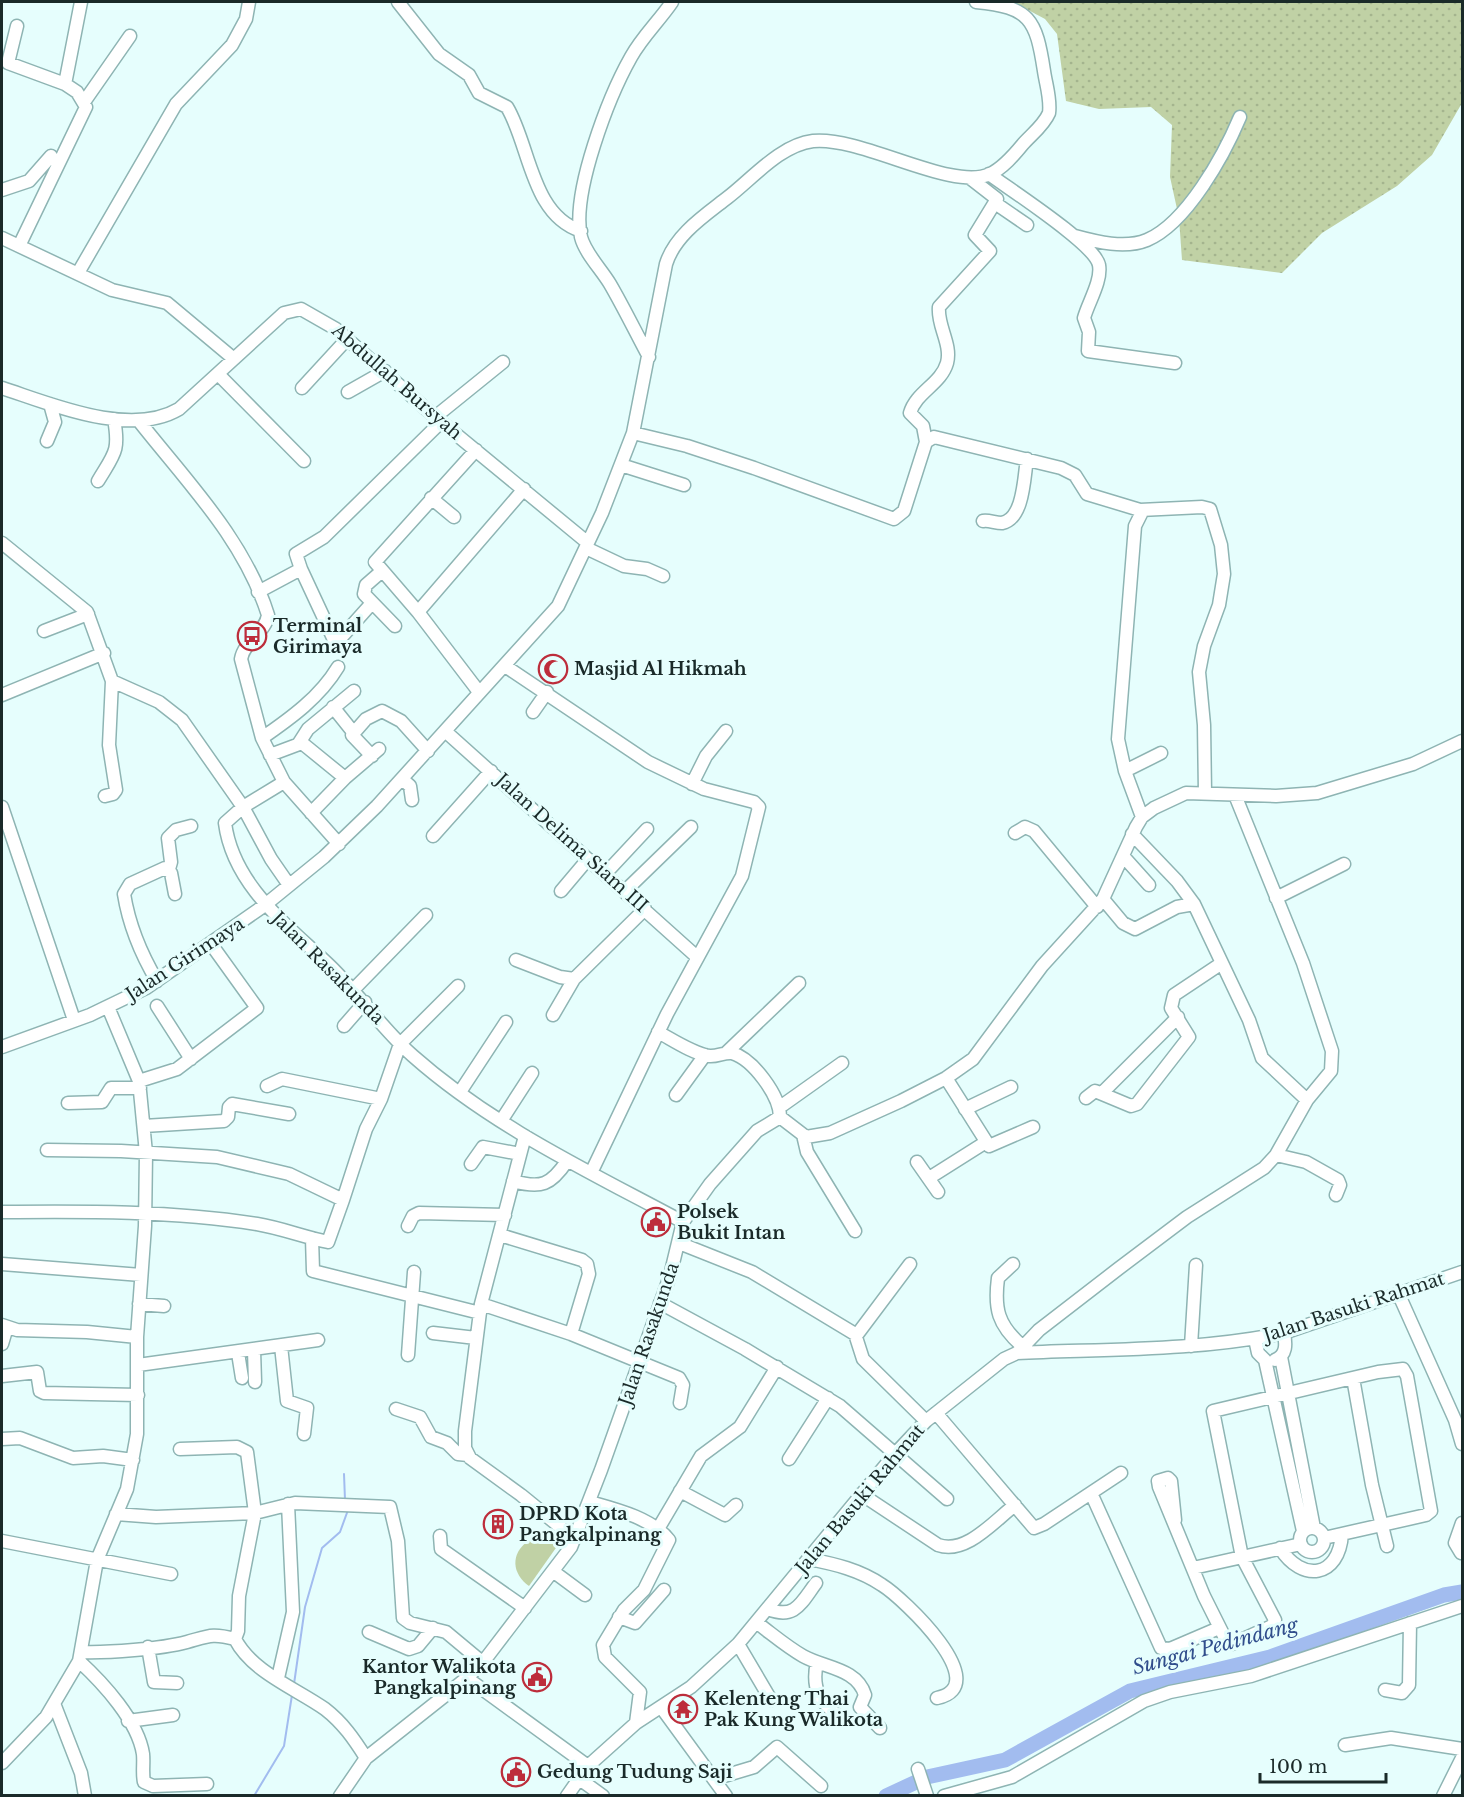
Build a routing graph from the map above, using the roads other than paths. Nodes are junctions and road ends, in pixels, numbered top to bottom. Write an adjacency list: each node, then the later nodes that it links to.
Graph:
1 (81, 2): 8 (street)
2 (249, 2): 21 (street)
3 (398, 2): 17 (street)
4 (672, 2): 17 (street)
5 (976, 2): 12 (street)
6 (17, 26): 8 (street)
7 (130, 36): 9 (street)
8 (65, 84): 9 (street)
9 (84, 102): 20 (street)
10 (1240, 117): 18 (street)
11 (51, 156): 14 (street)
12 (989, 174): 13 (street); 18 (street)
13 (970, 178): 15 (street); 23 (street, Jalan Girimaya)
14 (2, 190)
15 (995, 203): 16 (street); 38 (street)
16 (1027, 225)
17 (581, 231): 23 (street)
18 (1071, 234): 26 (street)
19 (2, 238): 20 (street)
20 (19, 246): 21 (street)
21 (78, 273): 24 (street)
22 (348, 338): 24 (street, Abdullah Bursyah); 27 (street, Abdullah Bursyah); 30 (street)
23 (649, 357): 36 (street, Jalan Girimaya)
24 (234, 359): 28 (street, Abdullah Bursyah)
25 (503, 362): 34 (street)
26 (1175, 363)
27 (385, 371): 31 (street); 34 (street, Abdullah Bursyah)
28 (218, 374): 35 (street, Abdullah Bursyah); 41 (street)
29 (2, 388): 32 (street, Abdullah Bursyah)
30 (302, 388)
31 (348, 392)
32 (50, 404): 33 (street, Abdullah Bursyah); 37 (street)
33 (114, 419): 35 (street, Abdullah Bursyah); 43 (street)
34 (438, 419): 39 (street, Abdullah Bursyah); 52 (street)
35 (139, 421): 55 (street)
36 (633, 433): 38 (street); 42 (street, Jalan Girimaya)
37 (47, 441)
38 (926, 442): 40 (street)
39 (476, 450): 45 (street, Abdullah Bursyah); 46 (street)
40 (1027, 459): 47 (street); 49 (street)
41 (304, 461)
42 (621, 465): 44 (street); 51 (street, Jalan Girimaya)
43 (98, 481)
44 (684, 485)
45 (524, 489): 51 (street, Abdullah Bursyah); 57 (street)
46 (430, 498): 48 (street); 53 (street)
47 (1143, 510): 81 (street); 86 (street)
48 (454, 517)
49 (983, 521)
50 (2, 543): 58 (street)
51 (587, 545): 54 (street, Abdullah Bursyah); 62 (street, Jalan Girimaya)
52 (301, 569): 55 (street); 56 (street)
53 (382, 571): 56 (street); 57 (street)
54 (663, 576)
55 (258, 592): 74 (street)
56 (372, 603): 59 (street)
57 (418, 612): 66 (street)
58 (88, 614): 60 (street); 61 (street)
59 (395, 626)
60 (44, 631)
61 (104, 653): 64 (street); 68 (street)
62 (505, 666): 66 (street, Jalan Girimaya); 67 (street)
63 (338, 667): 74 (street)
64 (112, 681): 88 (street); 91 (street)
65 (354, 691): 69 (street)
66 (479, 692): 71 (street, Jalan Girimaya)
67 (547, 692): 70 (street); 85 (street)
68 (2, 694)
69 (333, 707): 73 (street); 76 (street)
70 (533, 712)
71 (445, 731): 77 (street, Jalan Girimaya); 80 (street, Jalan Delima Siam III)
72 (726, 731): 85 (street)
73 (353, 732): 77 (street); 82 (street)
74 (262, 738): 79 (street)
75 (1462, 741): 87 (street)
76 (299, 743): 79 (street); 82 (street)
77 (428, 750): 83 (street, Jalan Girimaya)
78 (1161, 753): 81 (street)
79 (270, 755): 84 (street)
80 (491, 771): 99 (street); 102 (street, Jalan Delima Siam III)
81 (1125, 771): 93 (street)
82 (345, 778): 92 (street)
83 (402, 779): 89 (street); 100 (street, Jalan Girimaya)
84 (284, 782): 91 (street); 92 (street)
85 (692, 784): 118 (street)
86 (1205, 793): 87 (street); 93 (street)
87 (1235, 795): 111 (street)
88 (105, 796)
89 (412, 800)
90 (2, 807): 131 (street)
91 (243, 807): 106 (street); 114 (street, Jalan Rasakunda)
92 (311, 813): 100 (street)
93 (1142, 817): 98 (street)
94 (190, 826): 104 (street)
95 (691, 827): 109 (street)
96 (647, 829): 105 (street)
97 (1015, 833): 112 (street)
98 (1132, 834): 101 (street); 113 (street)
99 (433, 836)
100 (339, 844): 106 (street, Jalan Girimaya)
101 (1122, 856): 107 (street); 112 (street)
102 (588, 859): 105 (street, Jalan Delima Siam III); 108 (street)
103 (1344, 864): 111 (street)
104 (169, 869): 110 (street); 122 (street)
105 (605, 874): 109 (street, Jalan Delima Siam III)
106 (289, 885): 114 (street, Jalan Girimaya)
107 (1149, 885)
108 (561, 891)
109 (625, 891): 115 (street, Jalan Delima Siam III)
110 (175, 894)
111 (1276, 898): 151 (street)
112 (1100, 903): 113 (street); 142 (street)
113 (1194, 904): 120 (street)
114 (266, 905): 117 (street, Jalan Girimaya); 125 (street, Jalan Rasakunda)
115 (645, 909): 118 (street, Jalan Delima Siam III); 121 (street)
116 (426, 915): 125 (street)
117 (211, 944): 122 (street, Jalan Girimaya); 139 (street)
118 (697, 957): 134 (street)
119 (516, 960): 121 (street)
120 (1222, 963): 130 (street); 151 (street)
121 (574, 980): 129 (street)
122 (157, 981): 128 (street, Jalan Girimaya)
123 (799, 983): 137 (street)
124 (458, 986): 135 (street)
125 (353, 990): 126 (street, Jalan Rasakunda)
126 (365, 1002): 133 (street); 135 (street, Jalan Rasakunda)
127 (157, 1006): 139 (street)
128 (108, 1007): 131 (street, Jalan Girimaya); 143 (street)
129 (553, 1015)
130 (1178, 1017): 147 (street); 147 (street)
131 (74, 1020): 136 (street, Jalan Girimaya)
132 (506, 1022): 146 (street)
133 (344, 1026)
134 (658, 1032): 138 (street); 169 (street)
135 (400, 1044): 146 (street, Jalan Rasakunda); 150 (street)
136 (2, 1047)
137 (726, 1053): 138 (street); 154 (street)
138 (705, 1055): 148 (street)
139 (191, 1059): 143 (street)
140 (842, 1064): 154 (street)
141 (532, 1073): 156 (street)
142 (946, 1078): 153 (street); 159 (street)
143 (139, 1085): 152 (street); 157 (street)
144 (267, 1086): 150 (street)
145 (1011, 1087): 153 (street)
146 (459, 1092): 156 (street, Jalan Rasakunda)
147 (1103, 1092): 149 (street)
148 (676, 1095)
149 (1086, 1098)
150 (381, 1099): 174 (street)
151 (1307, 1100): 165 (street)
152 (68, 1103)
153 (965, 1109): 161 (street)
154 (780, 1112): 159 (street); 178 (street)
155 (289, 1114): 157 (street)
156 (501, 1121): 160 (street, Jalan Rasakunda)
157 (144, 1126): 163 (street)
158 (1033, 1127): 161 (street)
159 (804, 1135): 180 (street)
160 (525, 1136): 164 (street); 166 (street, Jalan Rasakunda)
161 (986, 1143): 170 (street)
162 (47, 1150): 163 (street)
163 (146, 1153): 174 (street); 176 (street)
164 (520, 1154): 168 (street); 171 (street)
165 (1276, 1155): 173 (street); 210 (street)
166 (567, 1161): 169 (street, Jalan Rasakunda); 171 (street)
167 (917, 1162): 170 (street)
168 (471, 1164)
169 (591, 1173): 178 (street, Jalan Rasakunda)
170 (929, 1178): 172 (street)
171 (513, 1181): 177 (street)
172 (938, 1192)
173 (1336, 1195)
174 (343, 1200): 182 (street)
175 (2, 1212): 176 (street)
176 (145, 1214): 182 (street); 190 (street)
177 (505, 1215): 179 (street); 181 (street)
178 (683, 1222): 183 (street, Jalan Rasakunda)
179 (408, 1226)
180 (855, 1231)
181 (500, 1235): 196 (street); 200 (street)
182 (312, 1238): 192 (street)
183 (679, 1243): 193 (street, Jalan Rasakunda); 201 (street)
184 (2, 1264): 190 (street)
185 (910, 1264): 201 (street)
186 (1013, 1264): 210 (street)
187 (1196, 1265): 208 (street)
188 (414, 1272): 192 (street)
189 (1462, 1272): 191 (street, Jalan Basuki Rahmat)
190 (141, 1275): 194 (street)
191 (1398, 1294): 198 (street, Jalan Basuki Rahmat); 232 (street)
192 (413, 1296): 196 (street); 212 (street)
193 (660, 1303): 215 (street, Jalan Rasakunda); 218 (street)
194 (139, 1304): 195 (street); 202 (street)
195 (164, 1306)
196 (481, 1309): 200 (street); 203 (street)
197 (4, 1326): 202 (street); 206 (street)
198 (1284, 1332): 204 (street, Jalan Basuki Rahmat); 213 (street)
199 (433, 1333): 203 (street)
200 (571, 1335): 215 (street)
201 (856, 1336): 229 (street)
202 (137, 1337): 216 (street)
203 (476, 1338): 234 (street)
204 (1255, 1339): 208 (street, Jalan Basuki Rahmat); 214 (street)
205 (318, 1340): 207 (street)
206 (2, 1344)
207 (281, 1346): 209 (street); 230 (street)
208 (1191, 1346): 210 (street, Jalan Basuki Rahmat)
209 (254, 1350): 211 (street); 222 (street)
210 (1019, 1350): 229 (street, Jalan Basuki Rahmat)
211 (238, 1353): 216 (street); 220 (street)
212 (408, 1355)
213 (1281, 1357): 214 (street); 223 (street)
214 (1264, 1360): 225 (street)
215 (639, 1363): 227 (street); 243 (street, Jalan Rasakunda)
216 (138, 1365): 224 (street)
217 (2, 1367): 219 (street)
218 (777, 1367): 226 (street); 239 (street)
219 (2, 1376): 224 (street)
220 (242, 1378)
221 (1353, 1378): 223 (street); 251 (street); 251 (street)
222 (255, 1382)
223 (1289, 1394): 225 (street); 253 (street)
224 (138, 1395): 237 (street)
225 (1272, 1396): 253 (street); 262 (street)
226 (828, 1398): 235 (street); 236 (street)
227 (680, 1403)
228 (396, 1409): 234 (street)
229 (931, 1417): 235 (street, Jalan Basuki Rahmat); 246 (street)
230 (304, 1434)
231 (2, 1439): 237 (street)
232 (1462, 1444)
233 (180, 1449): 247 (street)
234 (468, 1455): 256 (street)
235 (894, 1455): 241 (street, Jalan Basuki Rahmat); 242 (street)
236 (789, 1459)
237 (133, 1460): 248 (street)
238 (1121, 1473): 240 (street)
239 (680, 1491): 245 (street); 252 (street)
240 (1091, 1493): 246 (street); 278 (street)
241 (861, 1494): 246 (street); 263 (street, Jalan Basuki Rahmat)
242 (947, 1499)
243 (590, 1502): 252 (street); 256 (street, Jalan Rasakunda)
244 (288, 1504): 247 (street); 277 (street); 286 (street)
245 (736, 1505)
246 (1015, 1506)
247 (255, 1513): 248 (street); 280 (street)
248 (116, 1514): 264 (street)
249 (1175, 1520): 265 (street)
250 (1462, 1523): 261 (street)
251 (1382, 1525): 254 (street); 259 (street)
252 (658, 1529): 274 (street)
253 (1306, 1534): 255 (street); 255 (street); 260 (street)
254 (1342, 1534): 255 (street); 260 (street)
255 (1324, 1538)
256 (575, 1539): 266 (street, Jalan Rasakunda)
257 (2, 1541): 264 (street)
258 (439, 1545): 272 (street)
259 (1387, 1546)
260 (1280, 1548): 262 (street)
261 (1461, 1553)
262 (1242, 1557): 265 (street); 278 (street)
263 (809, 1559): 273 (street, Jalan Basuki Rahmat); 290 (street)
264 (97, 1560): 267 (street); 283 (street)
265 (1193, 1568): 278 (street)
266 (554, 1572): 270 (street); 272 (street, Jalan Rasakunda)
267 (171, 1574)
268 (816, 1583): 273 (street)
269 (664, 1590): 274 (street)
270 (585, 1595)
271 (1462, 1606): 276 (street)
272 (525, 1608): 284 (street, Jalan Rasakunda)
273 (768, 1609): 275 (street, Jalan Basuki Rahmat)
274 (619, 1617): 297 (street)
275 (757, 1623): 281 (street, Jalan Basuki Rahmat); 285 (street)
276 (1410, 1623): 289 (street); 317 (street)
277 (433, 1628): 279 (street); 284 (street)
278 (1219, 1628)
279 (369, 1632)
280 (236, 1639): 282 (street); 286 (street)
281 (738, 1644): 291 (street); 293 (street, Jalan Basuki Rahmat)
282 (148, 1647): 283 (street); 288 (street)
283 (80, 1656): 292 (street); 296 (street)
284 (482, 1662): 287 (street, Jalan Rasakunda)
285 (817, 1662): 295 (street); 298 (street)
286 (278, 1677): 301 (street)
287 (467, 1678): 301 (street, Jalan Rasakunda); 304 (street)
288 (177, 1683)
289 (1385, 1690)
290 (937, 1698)
291 (771, 1700)
292 (55, 1706): 303 (street); 312 (street)
293 (661, 1707): 297 (street, Jalan Basuki Rahmat); 307 (street)
294 (173, 1715): 296 (street)
295 (841, 1718)
296 (128, 1720): 310 (street)
297 (636, 1722): 304 (street, Jalan Basuki Rahmat)
298 (879, 1728)
299 (1345, 1745): 300 (street)
300 (1462, 1749)
301 (366, 1758): 313 (street, Jalan Rasakunda)
302 (1462, 1758): 318 (street)
303 (2, 1763)
304 (588, 1766): 306 (street, Jalan Basuki Rahmat)
305 (918, 1769): 311 (street)
306 (578, 1778): 314 (street, Jalan Basuki Rahmat); 315 (street)
307 (714, 1779): 309 (street); 316 (street)
308 (207, 1784): 310 (street)
309 (820, 1786)
310 (189, 1790)
311 (926, 1792)
312 (85, 1796)
313 (340, 1796)
314 (567, 1796)
315 (603, 1796)
316 (726, 1796)
317 (944, 1796)
318 (1443, 1796)

